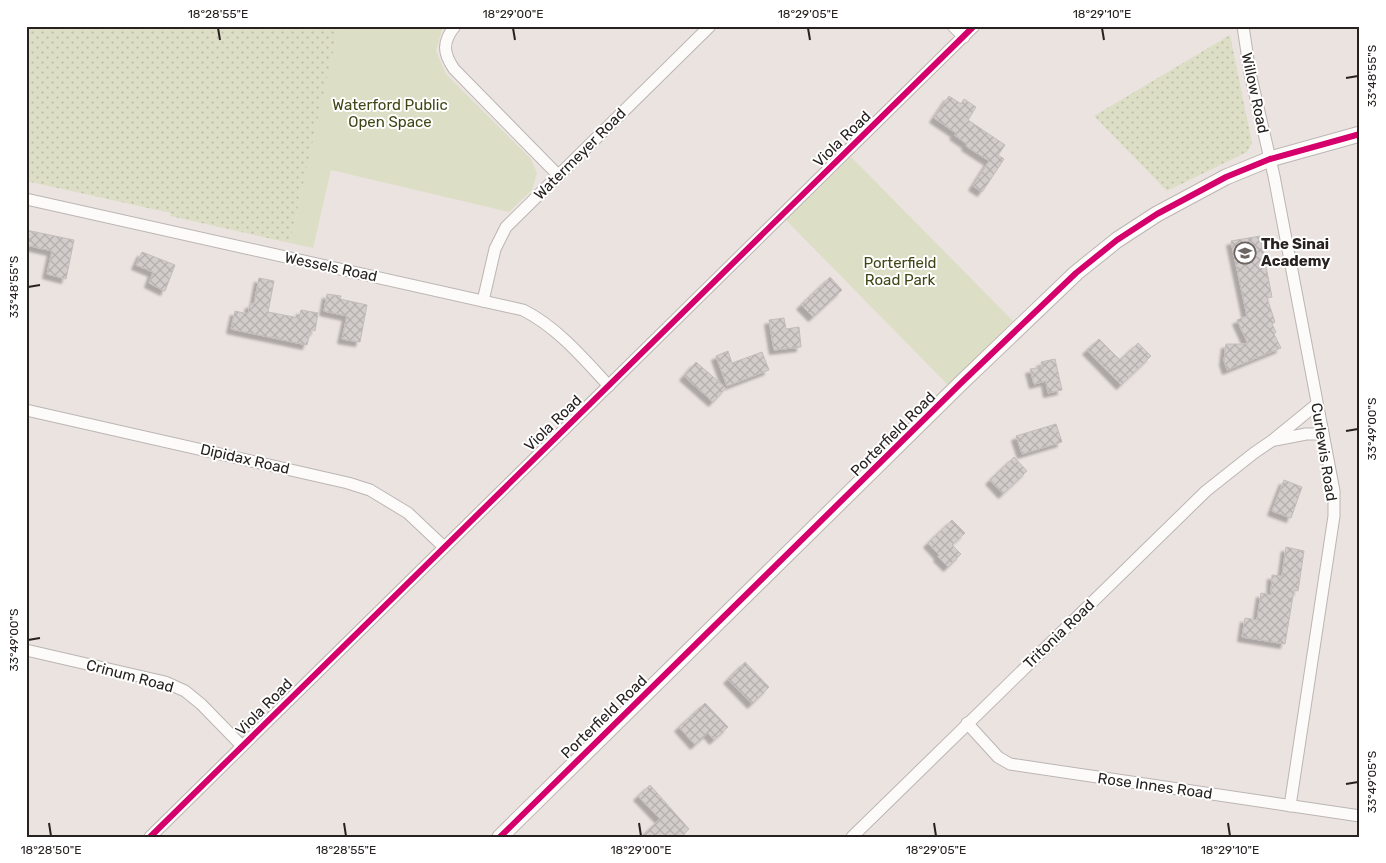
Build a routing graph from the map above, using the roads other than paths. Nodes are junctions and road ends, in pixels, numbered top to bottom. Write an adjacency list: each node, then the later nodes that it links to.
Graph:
1 (455, 26): 9 (street)
2 (710, 26): 9 (street, Watermeyer Road)
3 (952, 26): 6 (street)
4 (974, 26): 6 (street, Viola Road)
5 (1243, 26): 8 (street, Willow Road)
6 (964, 37): 12 (street, Viola Road)
7 (1360, 134): 8 (street, Porterfield Road)
8 (1270, 159): 13 (street, Curlewis Road); 24 (street, Porterfield Road)
9 (559, 176): 11 (street, Watermeyer Road)
10 (26, 200): 11 (street, Wessels Road)
11 (483, 301): 12 (street, Wessels Road)
12 (609, 386): 17 (street, Viola Road)
13 (1317, 404): 15 (street, Curlewis Road); 16 (street, Tritonia Road)
14 (26, 410): 17 (street, Dipidax Road)
15 (1323, 434): 16 (street, Tritonia Road); 21 (street, Curlewis Road)
16 (1273, 440): 19 (street, Tritonia Road)
17 (444, 547): 20 (street, Viola Road)
18 (26, 650): 20 (street, Crinum Road)
19 (967, 723): 21 (street, Rose Innes Road); 25 (street, Tritonia Road)
20 (242, 746): 23 (street, Viola Road)
21 (1290, 806): 22 (street, Rose Innes Road)
22 (1360, 816)
23 (150, 837)
24 (500, 837)
25 (852, 837)

